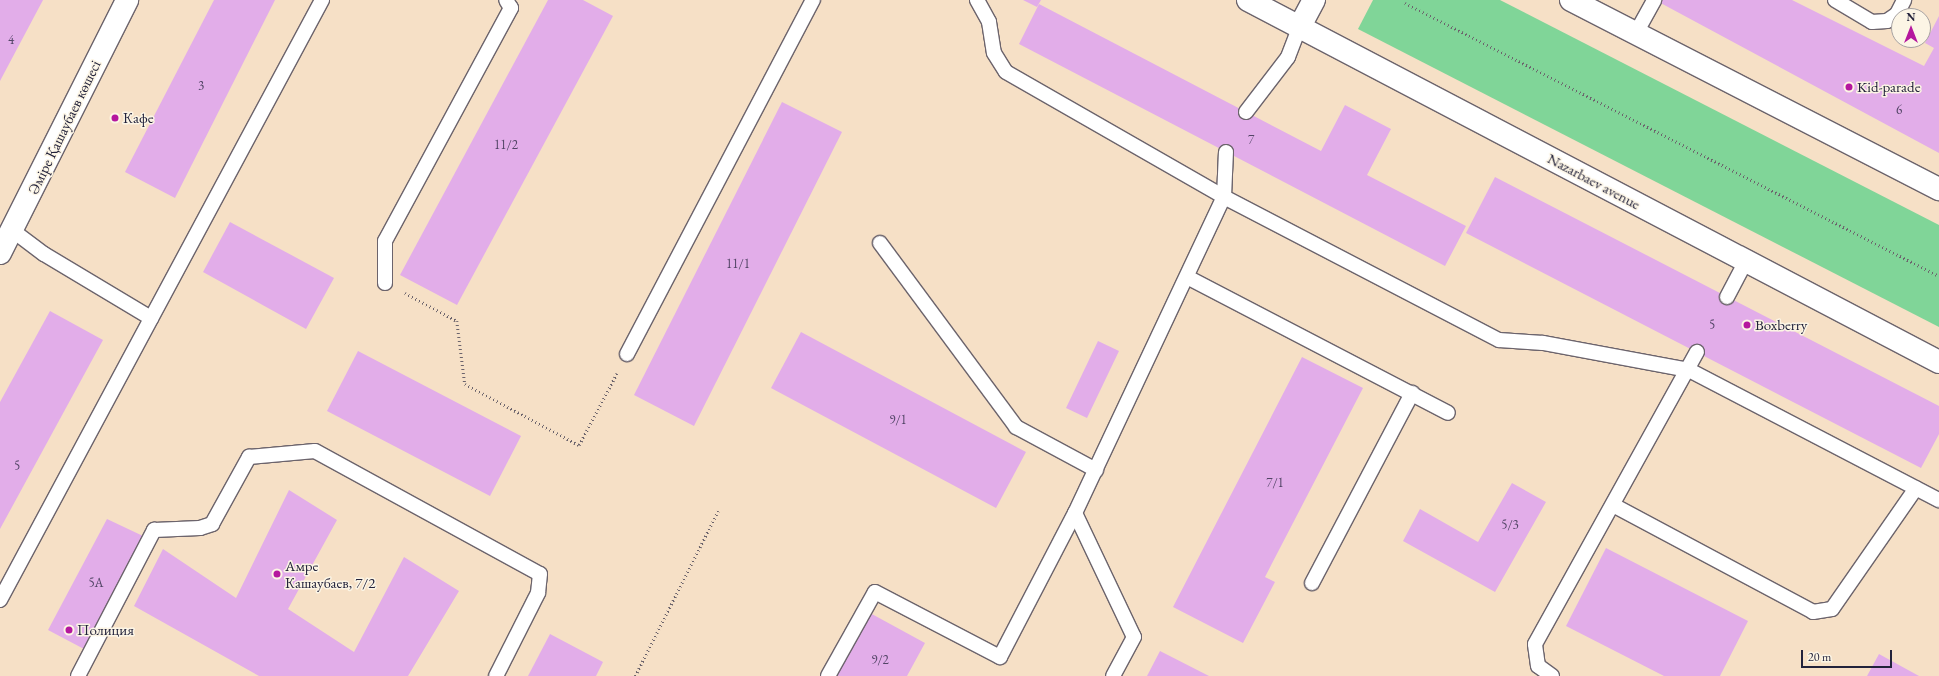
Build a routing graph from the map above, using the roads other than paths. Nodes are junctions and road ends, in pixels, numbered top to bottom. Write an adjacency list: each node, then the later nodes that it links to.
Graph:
1 (127, 0): 18 (main road, Әміре Қашаубаев көшесі)
2 (322, 0): 25 (lane)
3 (506, 0): 23 (lane)
4 (814, 0): 27 (lane)
5 (978, 0): 17 (lane)
6 (1248, 0): 12 (main road, Nazarbaev avenue)
7 (1314, 0): 12 (main road)
8 (1571, 0): 13 (main road)
9 (1654, 0): 13 (lane)
10 (1835, 0): 11 (lane)
11 (1904, 0)
12 (1299, 28): 14 (lane); 21 (main road, Nazarbaev avenue)
13 (1636, 34): 16 (main road)
14 (1246, 112)
15 (1226, 152): 17 (lane)
16 (1939, 189)
17 (1224, 196): 22 (lane); 29 (lane)
18 (12, 230): 20 (main road, Әміре Қашаубаев көшесі); 25 (lane)
19 (880, 243): 32 (lane)
20 (0, 253)
21 (1746, 261): 24 (lane); 28 (main road, Nazarbaev avenue)
22 (1187, 276): 30 (lane); 32 (lane)
23 (385, 283)
24 (1727, 297)
25 (151, 318): 38 (lane)
26 (1697, 352): 29 (lane)
27 (627, 354)
28 (1939, 362)
29 (1688, 370): 33 (lane); 35 (lane)
30 (1412, 394): 31 (lane); 37 (lane)
31 (1448, 413)
32 (1096, 470): 36 (lane)
33 (1916, 488): 34 (lane); 35 (lane)
34 (1939, 500)
35 (1613, 505): 43 (lane)
36 (1075, 514): 41 (lane); 42 (lane)
37 (1312, 583)
38 (0, 600)
39 (78, 676): 40 (lane)
40 (496, 676)
41 (828, 676)
42 (1113, 676)
43 (1552, 676)

